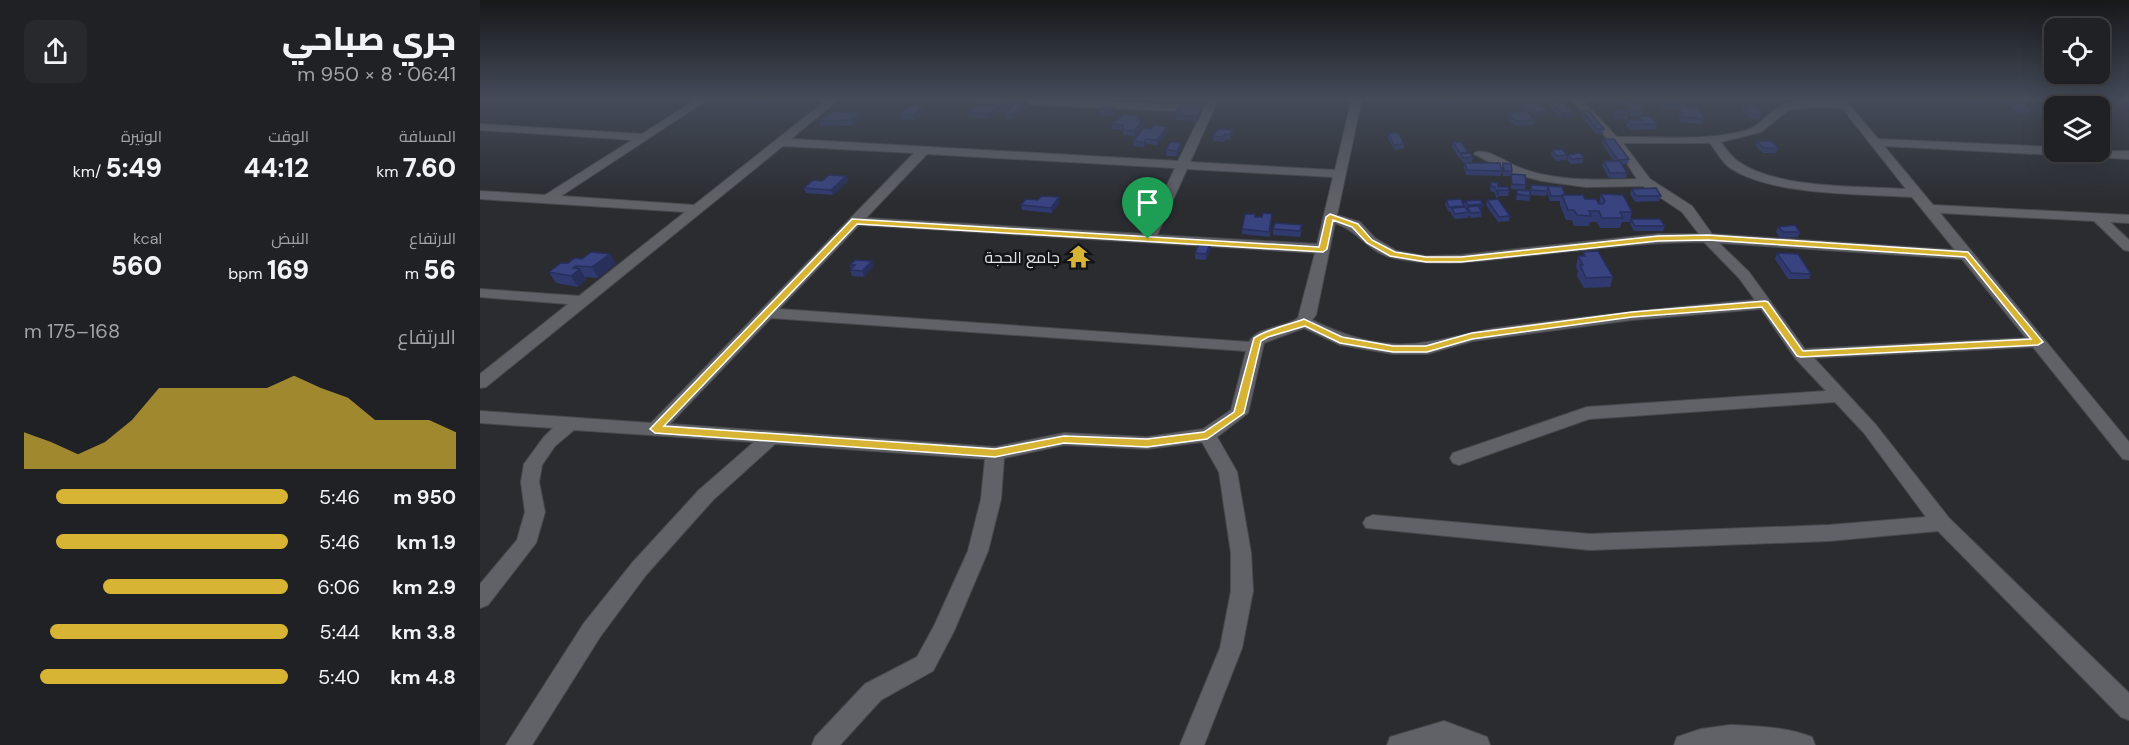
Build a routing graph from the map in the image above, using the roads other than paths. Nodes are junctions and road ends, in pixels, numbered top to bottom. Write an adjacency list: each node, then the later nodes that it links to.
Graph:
1 (565, 133): 9 (street)
2 (651, 133): 9 (street)
3 (790, 133): 12 (street)
4 (1197, 133): 19 (street)
5 (1350, 133): 20 (street)
6 (1606, 133): 11 (street)
7 (1746, 133): 10 (street)
8 (1868, 133): 13 (street)
9 (643, 138): 24 (street)
10 (1712, 138): 11 (street); 22 (street)
11 (1613, 140): 21 (street)
12 (778, 142): 15 (street); 25 (street)
13 (1875, 142): 14 (street); 22 (street)
14 (2044, 150)
15 (922, 151): 19 (street); 30 (street)
16 (1480, 154): 21 (street)
17 (2110, 154): 18 (street)
18 (2129, 155)
19 (1182, 165): 20 (street); 32 (street)
20 (1340, 174): 27 (street)
21 (1646, 182): 31 (street)
22 (1917, 193): 26 (street)
23 (480, 195): 24 (street)
24 (548, 199): 25 (street)
25 (696, 209): 37 (street)
26 (1930, 209): 28 (street); 35 (street)
27 (1330, 217): 31 (street); 34 (street)
28 (2098, 218): 29 (street); 33 (street)
29 (2129, 219)
30 (855, 221): 32 (street); 39 (street)
31 (1708, 238): 35 (street); 38 (street)
32 (1148, 239): 34 (street)
33 (2129, 247)
34 (1323, 249): 40 (street)
35 (1968, 255): 41 (street)
36 (480, 293): 37 (street)
37 (582, 301): 44 (street)
38 (1765, 304): 40 (street); 43 (street)
39 (767, 313): 42 (street); 48 (street)
40 (1304, 322): 42 (street)
41 (2038, 342): 43 (street); 52 (street)
42 (1254, 347): 49 (street)
43 (1801, 354): 45 (street)
44 (480, 383)
45 (1839, 396): 53 (street); 55 (street)
46 (480, 417): 47 (street)
47 (570, 423): 48 (street); 56 (street)
48 (655, 429): 50 (street)
49 (1207, 435): 51 (street); 60 (street)
50 (771, 437): 51 (street); 58 (street)
51 (995, 453): 59 (street)
52 (2129, 454)
53 (1459, 458)
54 (1373, 523): 55 (street)
55 (1942, 524): 57 (street)
56 (480, 599)
57 (2129, 709)
58 (518, 745)
59 (824, 745)
60 (1192, 745)
61 (1399, 745): 62 (street)
62 (1478, 745)
63 (1686, 745): 64 (street)
64 (1803, 745)

